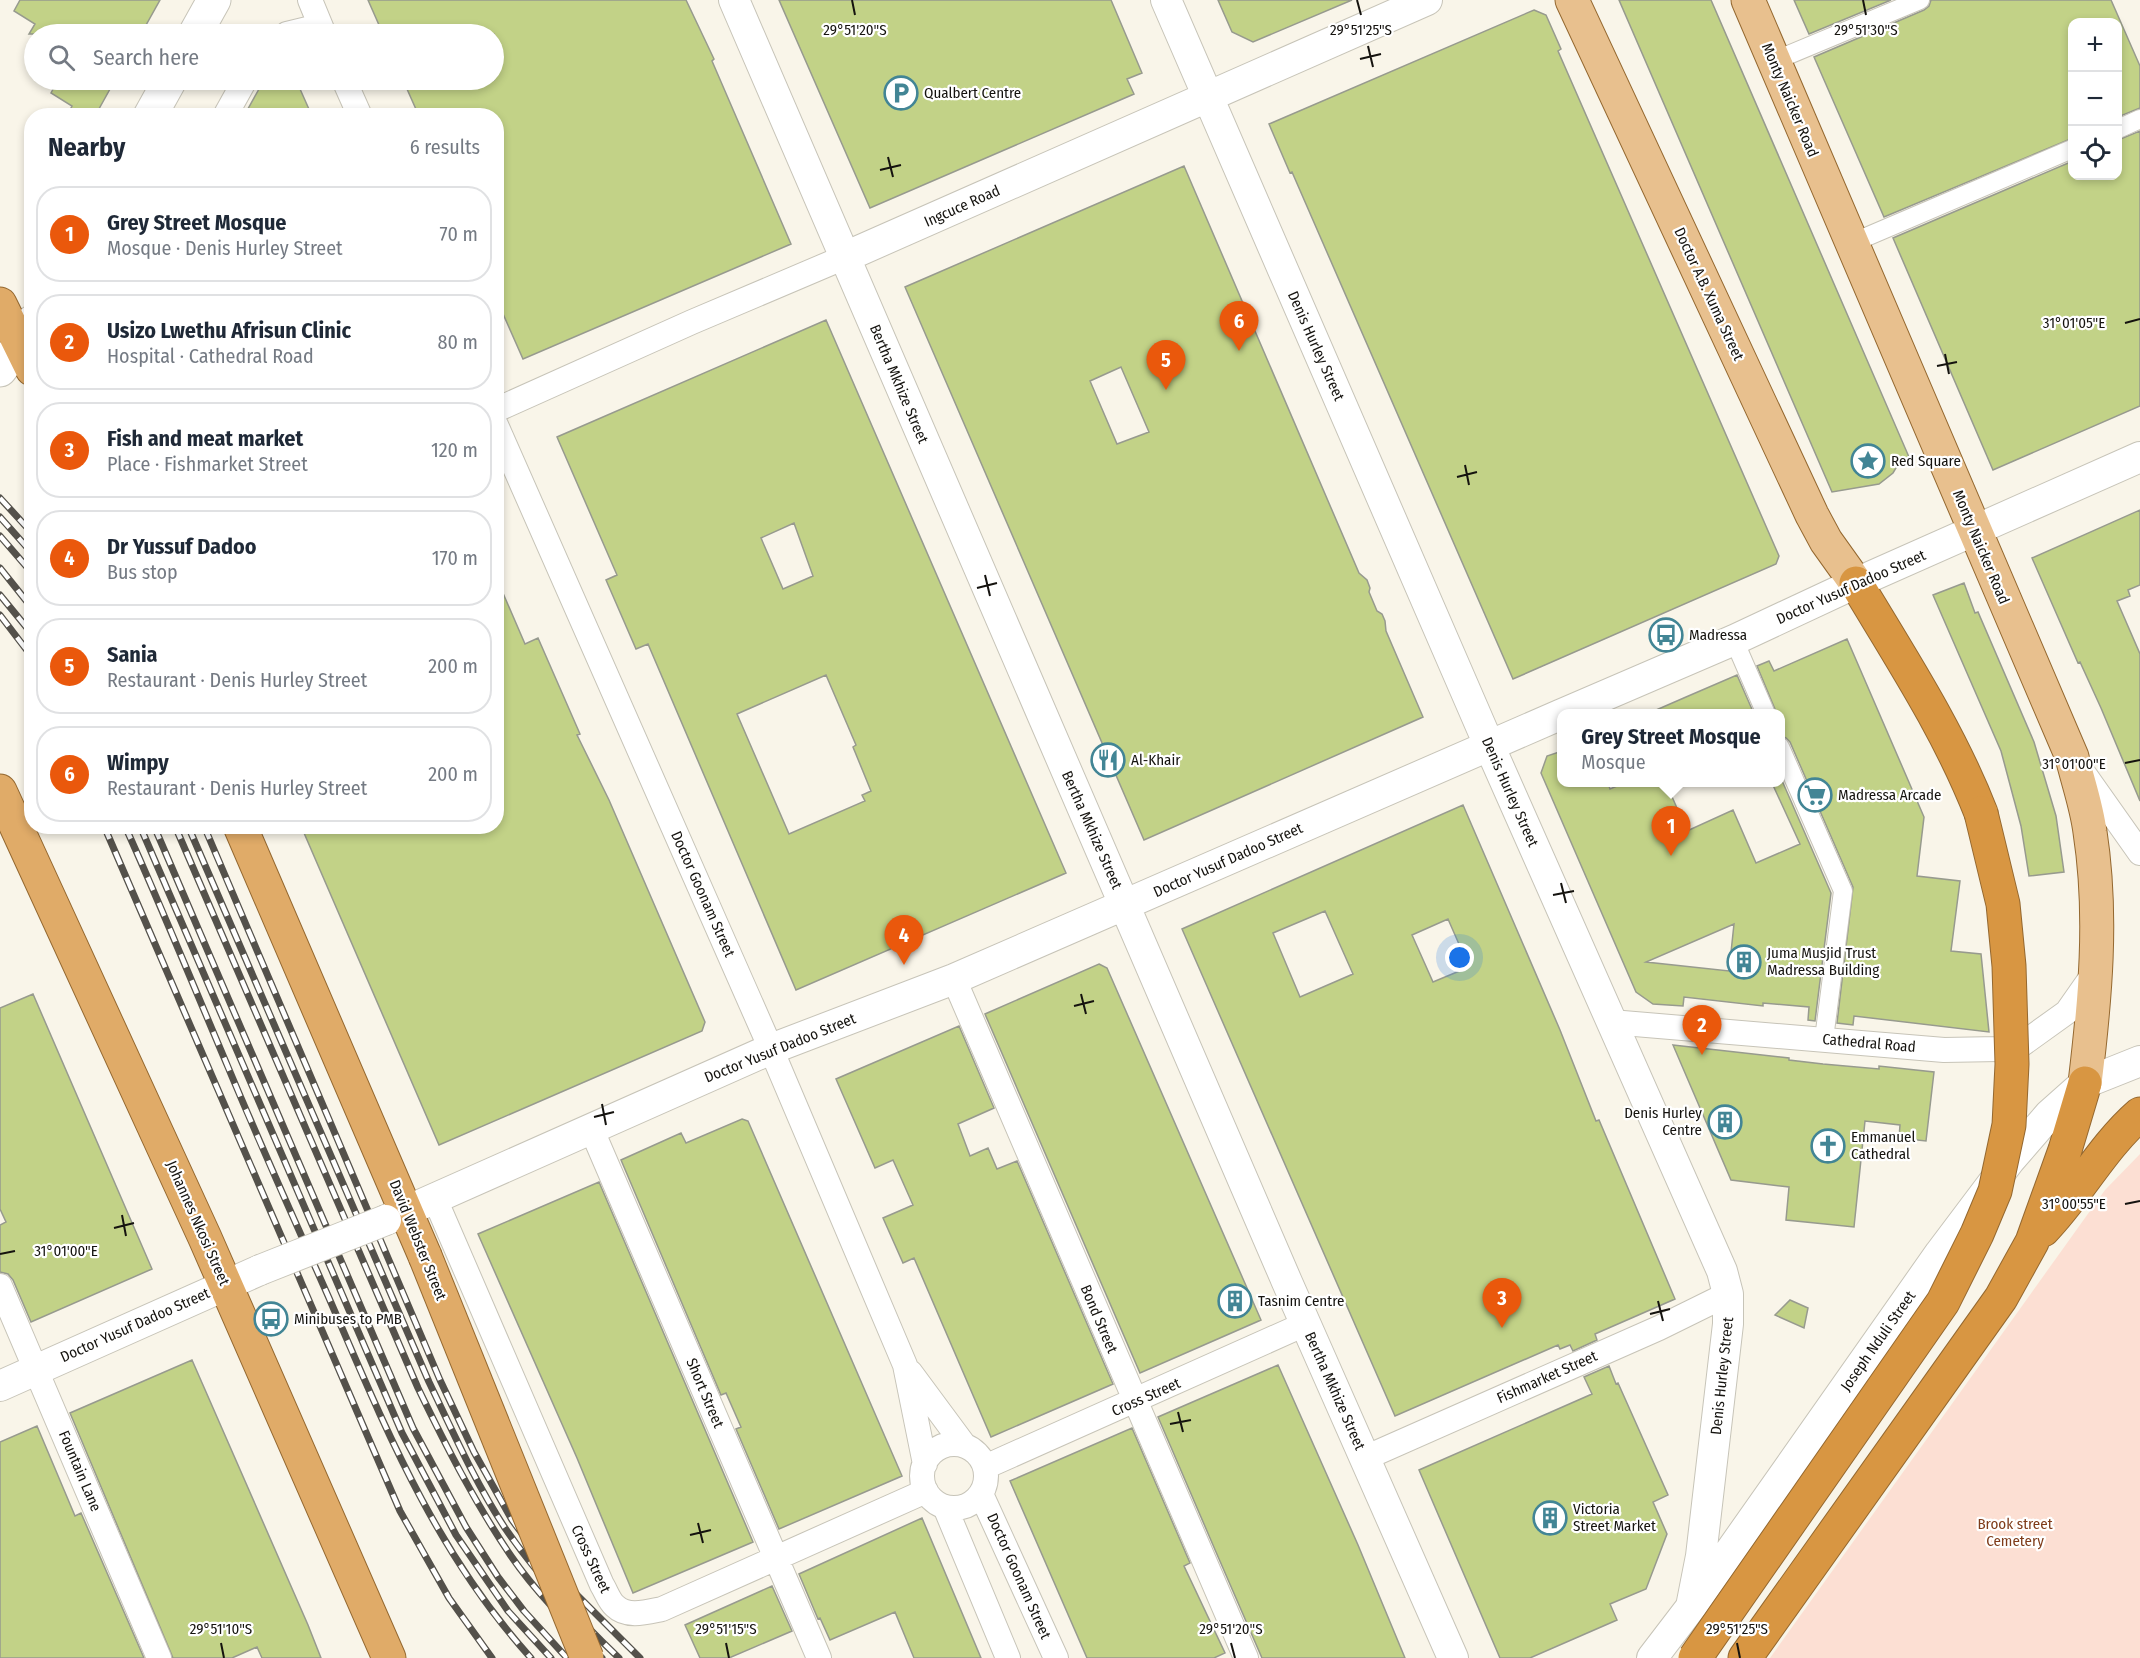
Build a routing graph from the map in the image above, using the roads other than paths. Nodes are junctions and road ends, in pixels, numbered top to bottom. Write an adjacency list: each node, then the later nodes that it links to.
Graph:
1 (214, 0): 9 (main road)
2 (310, 0): 10 (street)
3 (734, 0): 23 (street, Bertha Mkhize Street)
4 (1166, 0): 15 (street, Denis Hurley Street)
5 (1427, 0): 15 (street, Ingcuce Road)
6 (1572, 0): 32 (main road, Doctor A.B. Xuma Street)
7 (1748, 0): 11 (main road, Monty Naicker Road)
8 (1920, 0): 11 (street)
9 (201, 24)
10 (320, 24)
11 (1774, 61): 22 (main road, Monty Naicker Road)
12 (164, 90): 16 (main road)
13 (239, 90): 17 (street)
14 (348, 90): 18 (street)
15 (1208, 97): 23 (street, Ingcuce Road); 37 (street, Denis Hurley Street)
16 (154, 108)
17 (229, 108)
18 (356, 108)
19 (2140, 119): 20 (street)
20 (2122, 127)
21 (2068, 150): 22 (street)
22 (1852, 243): 31 (main road, Monty Naicker Road)
23 (845, 257): 28 (street, Ingcuce Road); 43 (street, Bertha Mkhize Street)
24 (0, 304): 25 (highway)
25 (24, 339)
26 (24, 349): 27 (main road)
27 (0, 370)
28 (504, 406)
29 (504, 443): 48 (street, Doctor Goonam Street)
30 (2140, 457): 31 (street, Doctor Yusuf Dadoo Street)
31 (1974, 532): 32 (street, Doctor Yusuf Dadoo Street); 38 (main road, Monty Naicker Road)
32 (1856, 583): 33 (street, Doctor Yusuf Dadoo Street); 81 (highway, bridge)
33 (1734, 640): 34 (street, Doctor Yusuf Dadoo Street); 35 (street)
34 (1574, 709)
35 (1764, 709)
36 (1557, 716): 37 (street, Doctor Yusuf Dadoo Street)
37 (1489, 744): 43 (street, Doctor Yusuf Dadoo Street); 46 (street, Denis Hurley Street)
38 (2072, 757): 42 (street); 44 (main road, Monty Naicker Road)
39 (1785, 758): 47 (street)
40 (0, 791): 55 (highway, Johannes Nkosi Street)
41 (244, 834): 53 (highway, David Webster Street)
42 (2140, 853)
43 (1125, 906): 45 (street, Doctor Yusuf Dadoo Street); 58 (street, Bertha Mkhize Street)
44 (2096, 970): 47 (street, Cathedral Road); 50 (main road, Monty Naicker Road)
45 (954, 979): 48 (street, Doctor Yusuf Dadoo Street); 62 (street, Bond Street)
46 (1611, 1022): 47 (street, Cathedral Road); 57 (street, Denis Hurley Street)
47 (1824, 1039)
48 (771, 1049): 52 (street, Doctor Yusuf Dadoo Street); 59 (street, Doctor Goonam Street)
49 (2140, 1061): 50 (street, Joseph Nduli Street)
50 (2085, 1083): 54 (highway); 71 (street, Joseph Nduli Street)
51 (2140, 1114): 54 (highway)
52 (591, 1128): 53 (street, Doctor Yusuf Dadoo Street); 70 (street, Short Street)
53 (409, 1210): 55 (street, Doctor Yusuf Dadoo Street, bridge); 70 (street, Cross Street); 75 (highway, David Webster Street, bridge)
54 (2032, 1242): 82 (highway)
55 (225, 1285): 60 (street, Doctor Yusuf Dadoo Street); 74 (highway, Johannes Nkosi Street)
56 (0, 1286): 60 (street, Fountain Lane)
57 (1728, 1294): 64 (street, Fishmarket Street); 71 (street, Denis Hurley Street)
58 (1305, 1324): 62 (street, Cross Street); 64 (street, Bertha Mkhize Street)
59 (905, 1365): 63 (street); 65 (street)
60 (37, 1369): 61 (street, Doctor Yusuf Dadoo Street); 73 (street, Fountain Lane)
61 (0, 1386)
62 (1135, 1402): 66 (street, Cross Street); 78 (street, Bond Street)
63 (964, 1445): 65 (street); 66 (street)
64 (1365, 1458): 79 (street, Bertha Mkhize Street)
65 (925, 1464): 67 (street)
66 (985, 1467): 68 (street)
67 (926, 1491): 69 (street); 70 (street, Cross Street)
68 (981, 1494): 69 (street); 72 (street, Doctor Goonam Street)
69 (945, 1507): 77 (street)
70 (776, 1559): 76 (street, Short Street)
71 (1690, 1607): 80 (street, Joseph Nduli Street)
72 (1054, 1657)
73 (159, 1658)
74 (389, 1658)
75 (587, 1658)
76 (819, 1658)
77 (1008, 1658)
78 (1246, 1658)
79 (1453, 1658)
80 (1652, 1658)
81 (1695, 1658)
82 (1745, 1658)

